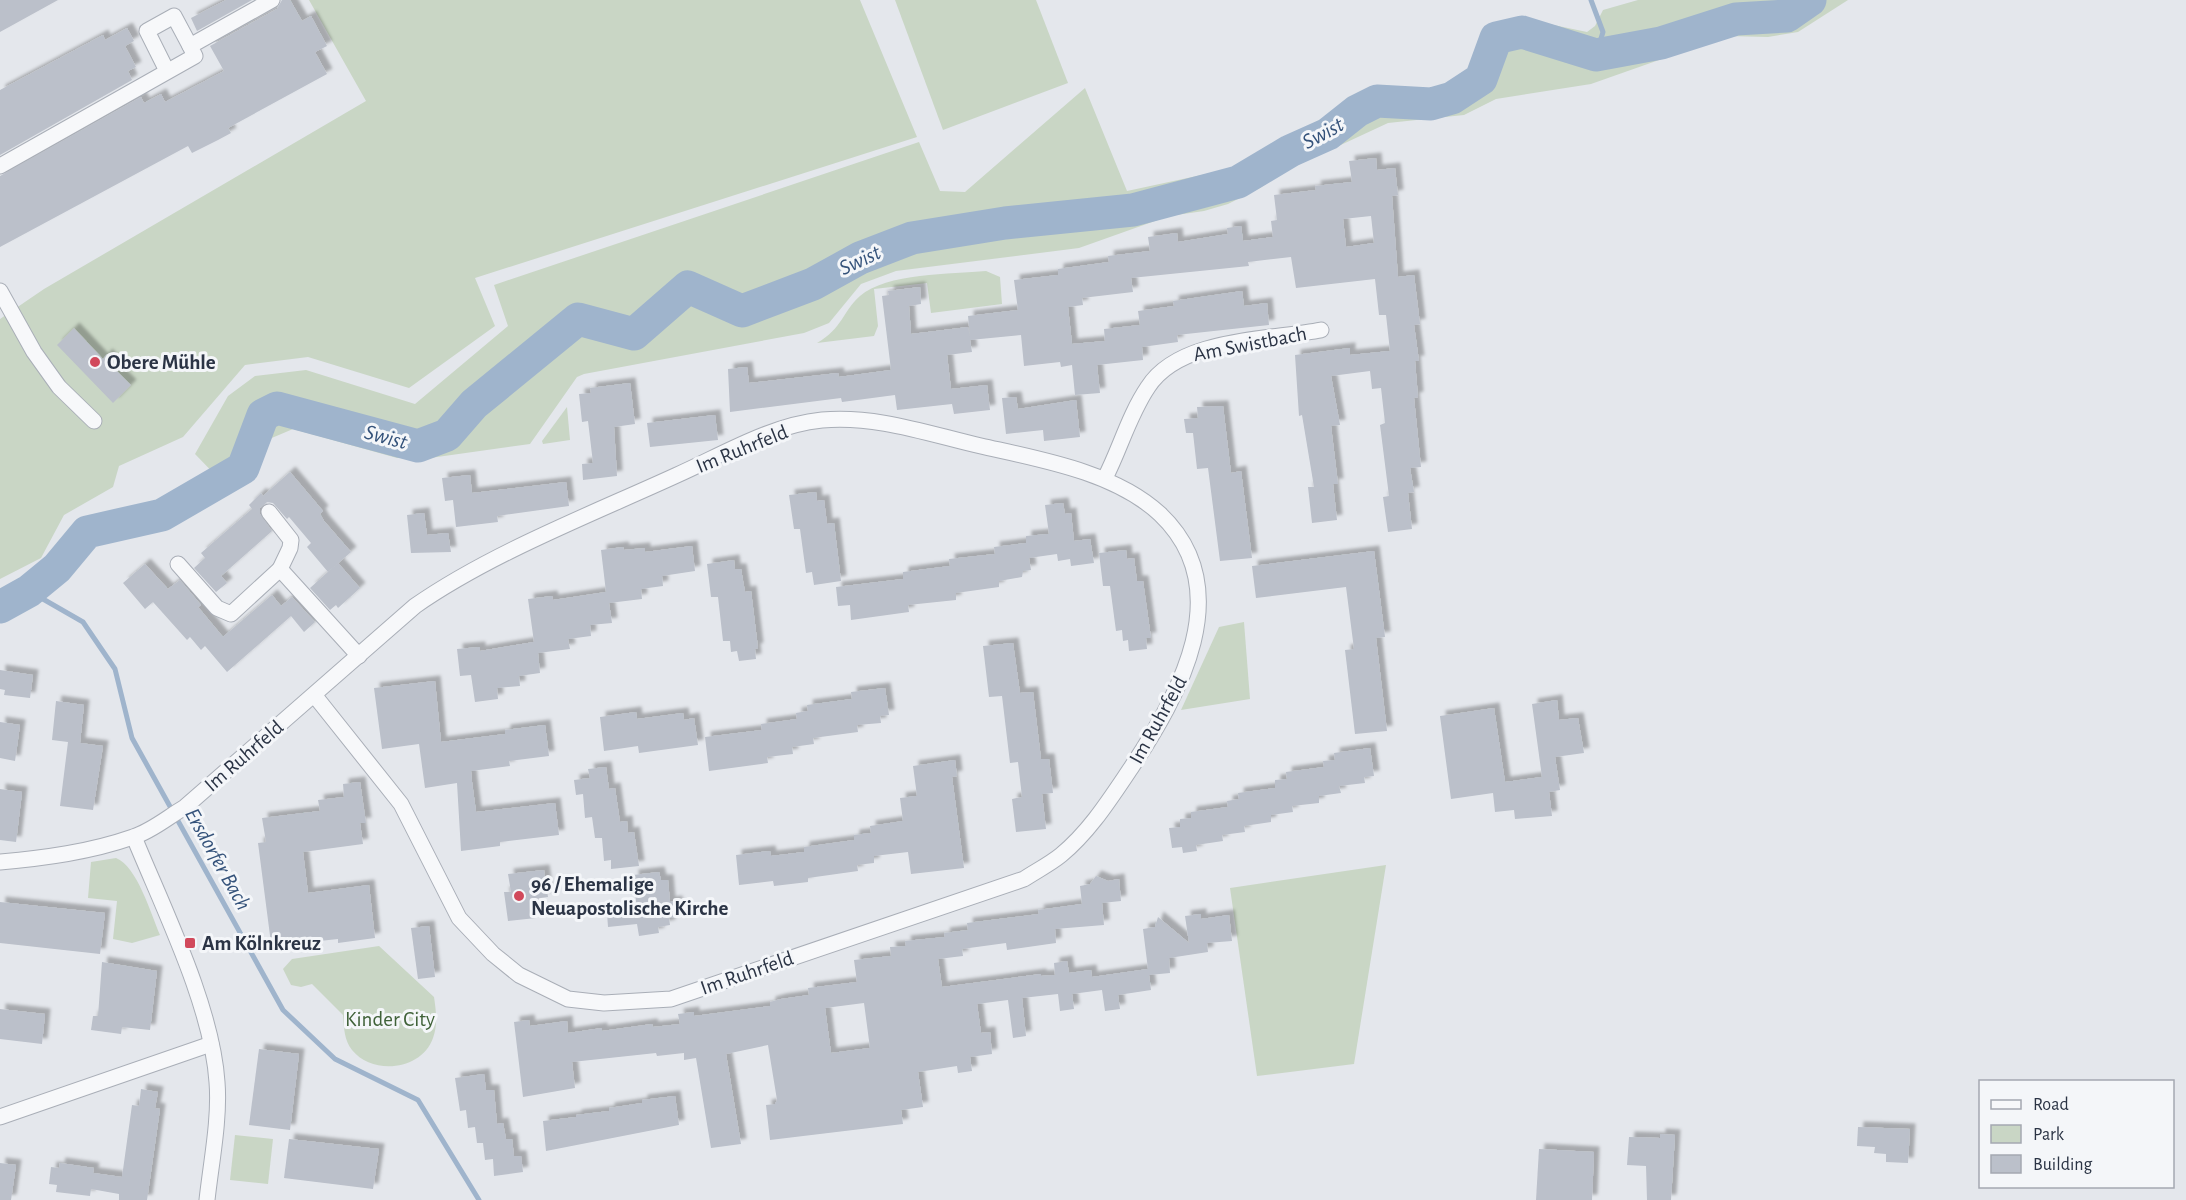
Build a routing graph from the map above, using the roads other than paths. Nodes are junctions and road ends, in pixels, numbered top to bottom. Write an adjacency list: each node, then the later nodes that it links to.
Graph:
1 (272, 0): 2 (street)
2 (190, 46): 3 (street); 3 (street)
3 (167, 71): 4 (street)
4 (0, 166)
5 (0, 291): 7 (street)
6 (1321, 330): 8 (street, Am Swistbach)
7 (94, 420)
8 (1105, 478): 12 (street, Im Ruhrfeld); 13 (street, Im Ruhrfeld)
9 (269, 512): 11 (street)
10 (178, 564): 11 (street)
11 (280, 569): 12 (street)
12 (359, 656): 13 (street, Im Ruhrfeld)
13 (315, 696): 14 (street, Im Ruhrfeld)
14 (134, 837): 15 (street, Im Ruhrfeld); 16 (street)
15 (0, 862)
16 (211, 1044): 17 (street); 18 (street)
17 (0, 1117)
18 (207, 1200)

